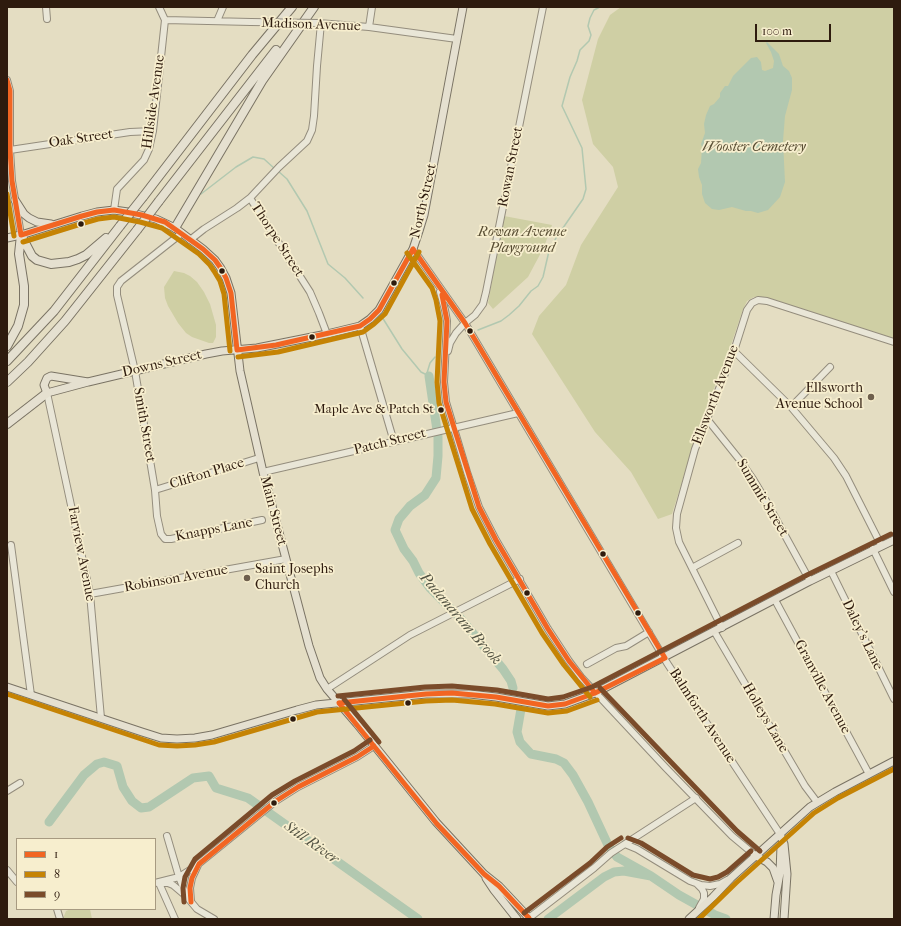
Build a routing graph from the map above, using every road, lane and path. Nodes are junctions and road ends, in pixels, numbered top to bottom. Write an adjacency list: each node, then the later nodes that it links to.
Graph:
1 (46, 7): 9 (street)
2 (159, 7): 10 (street)
3 (223, 7): 11 (street)
4 (292, 7): 22 (highway, bridge)
5 (313, 7): 23 (highway); 40 (highway, bridge)
6 (372, 7): 13 (street)
7 (463, 7): 14 (main road, North Street)
8 (542, 7): 29 (street, Rowan Street)
9 (47, 19)
10 (165, 20): 11 (street, Madison Avenue); 16 (street, Hillside Avenue)
11 (217, 21): 12 (street, Madison Avenue, bridge)
12 (319, 23): 13 (street, Madison Avenue); 18 (street, Thorpe Street)
13 (369, 27): 14 (street, Madison Avenue)
14 (457, 39): 27 (main road, North Street)
15 (7, 80): 17 (street)
16 (152, 131): 17 (street, Oak Street); 20 (street, Hillside Avenue)
17 (10, 150): 19 (street)
18 (250, 198): 26 (street); 31 (street, Thorpe Street)
19 (15, 200): 21 (main road); 24 (street)
20 (114, 210): 21 (main road, Main Street); 23 (main road, Main Street)
21 (59, 223): 24 (main road, Main Street)
22 (120, 226): 24 (highway); 36 (highway)
23 (178, 231): 26 (main road, Main Street); 39 (street, Smith Street)
24 (21, 235): 25 (main road, Main Street); 33 (highway)
25 (7, 238)
26 (190, 240): 34 (main road, Main Street)
27 (413, 248): 28 (street, Balmforth Avenue); 30 (main road, North Street)
28 (438, 285): 29 (street, Balmforth Avenue); 37 (street, Rowan Street)
29 (465, 323): 37 (street, Rowan Street); 44 (street, Balmforth Avenue)
30 (360, 326): 31 (main road, North Street); 48 (street)
31 (326, 334): 34 (main road, North Street)
32 (894, 342): 35 (street, Ellsworth Avenue)
33 (7, 346)
34 (237, 350): 39 (main road, Downs Street); 49 (main road, Main Street)
35 (734, 351): 43 (street); 45 (street, Ellsworth Avenue)
36 (7, 361)
37 (444, 362): 47 (street, Rowan Street)
38 (830, 367): 43 (street)
39 (135, 371): 41 (main road, Downs Street); 51 (street, Smith Street)
40 (7, 382)
41 (88, 382): 42 (main road, Downs Street); 42 (main road, Downs Street)
42 (48, 393): 46 (highway); 65 (street, Farview Avenue)
43 (791, 407): 57 (street)
44 (518, 413): 47 (street, Patch Street); 69 (street, Balmforth Avenue)
45 (706, 419): 60 (street, Ellsworth Avenue); 63 (street, Summit Street)
46 (7, 424)
47 (453, 427): 48 (street, Patch Street); 62 (street, Rowan Street)
48 (394, 442): 50 (street, Patch Street)
49 (259, 458): 50 (main road, Main Street); 51 (street, Clifton Place)
50 (263, 472): 59 (main road, Main Street)
51 (155, 490): 53 (street, Smith Street)
52 (262, 520): 53 (street, Knapps Lane)
53 (165, 539)
54 (894, 540): 57 (main road)
55 (738, 544): 60 (street)
56 (11, 545): 76 (street)
57 (881, 545): 58 (main road)
58 (873, 549): 61 (main road); 64 (street)
59 (286, 559): 65 (street, Robinson Avenue); 73 (main road, Main Street)
60 (692, 568): 67 (street, Ellsworth Avenue)
61 (831, 571): 63 (main road); 77 (street, Daley's Lane)
62 (520, 579): 73 (street); 75 (street, Rowan Street)
63 (810, 581): 66 (main road)
64 (894, 592)
65 (90, 594): 79 (street, Farview Avenue)
66 (775, 600): 67 (main road); 82 (street, Granville Avenue)
67 (722, 628): 68 (main road)
68 (714, 631): 70 (main road); 86 (street, Holleys Lane)
69 (649, 632): 70 (street, Balmforth Avenue); 71 (street)
70 (664, 658): 75 (main road); 87 (street, Balmforth Avenue)
71 (587, 664)
72 (7, 687): 74 (main road)
73 (326, 689): 78 (main road, Main Street)
74 (11, 691): 76 (main road)
75 (596, 694): 78 (main road); 85 (street, Rowan Street)
76 (31, 695): 79 (main road)
77 (894, 699)
78 (338, 703): 79 (main road); 80 (main road, Main Street)
79 (101, 718)
80 (374, 746): 91 (street); 93 (main road, Main Street)
81 (894, 761): 82 (main road)
82 (869, 774): 86 (main road)
83 (20, 783): 84 (street)
84 (7, 791)
85 (696, 798): 89 (street); 90 (street, Rowan Street)
86 (817, 802): 87 (main road)
87 (780, 834): 90 (main road); 98 (main road); 108 (main road)
88 (167, 836): 94 (street)
89 (623, 845): 99 (street); 105 (street)
90 (756, 856): 95 (main road); 98 (main road)
91 (199, 864): 94 (street); 100 (street)
92 (7, 870): 96 (street)
93 (484, 874): 104 (main road, Main Street); 105 (main road, Main Street)
94 (179, 877): 97 (street); 100 (street)
95 (731, 878): 99 (street); 101 (main road)
96 (16, 881)
97 (157, 883): 100 (street); 102 (street)
98 (778, 883): 107 (main road)
99 (697, 884): 101 (street)
100 (189, 899): 103 (street)
101 (707, 900): 106 (main road)
102 (175, 919)
103 (214, 919)
104 (517, 919)
105 (529, 919)
106 (689, 919)
107 (774, 919)
108 (784, 919)

